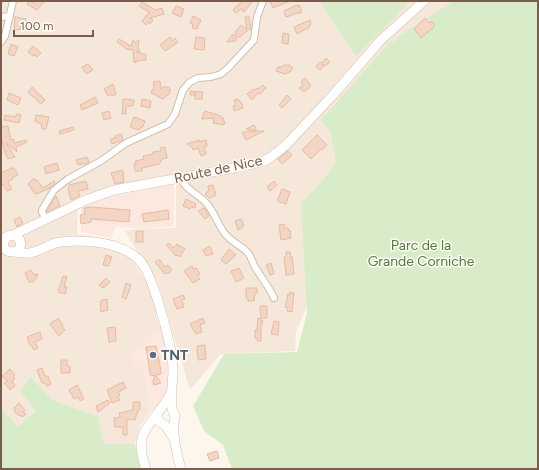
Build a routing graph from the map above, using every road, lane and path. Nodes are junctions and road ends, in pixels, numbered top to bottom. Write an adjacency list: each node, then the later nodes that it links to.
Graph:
1 (13, 1): 4 (street)
2 (263, 1): 8 (street)
3 (424, 1): 7 (main road, Route de Nice)
4 (10, 16): 5 (street); 6 (street)
5 (1, 17)
6 (1, 42)
7 (181, 178): 8 (main road, Route de Nice); 10 (street)
8 (45, 218): 9 (main road, Route de Nice)
9 (10, 243): 11 (main road)
10 (274, 298)
11 (172, 392): 12 (main road); 12 (main road)
12 (163, 419): 13 (main road); 14 (main road)
13 (146, 469)
14 (181, 469)

